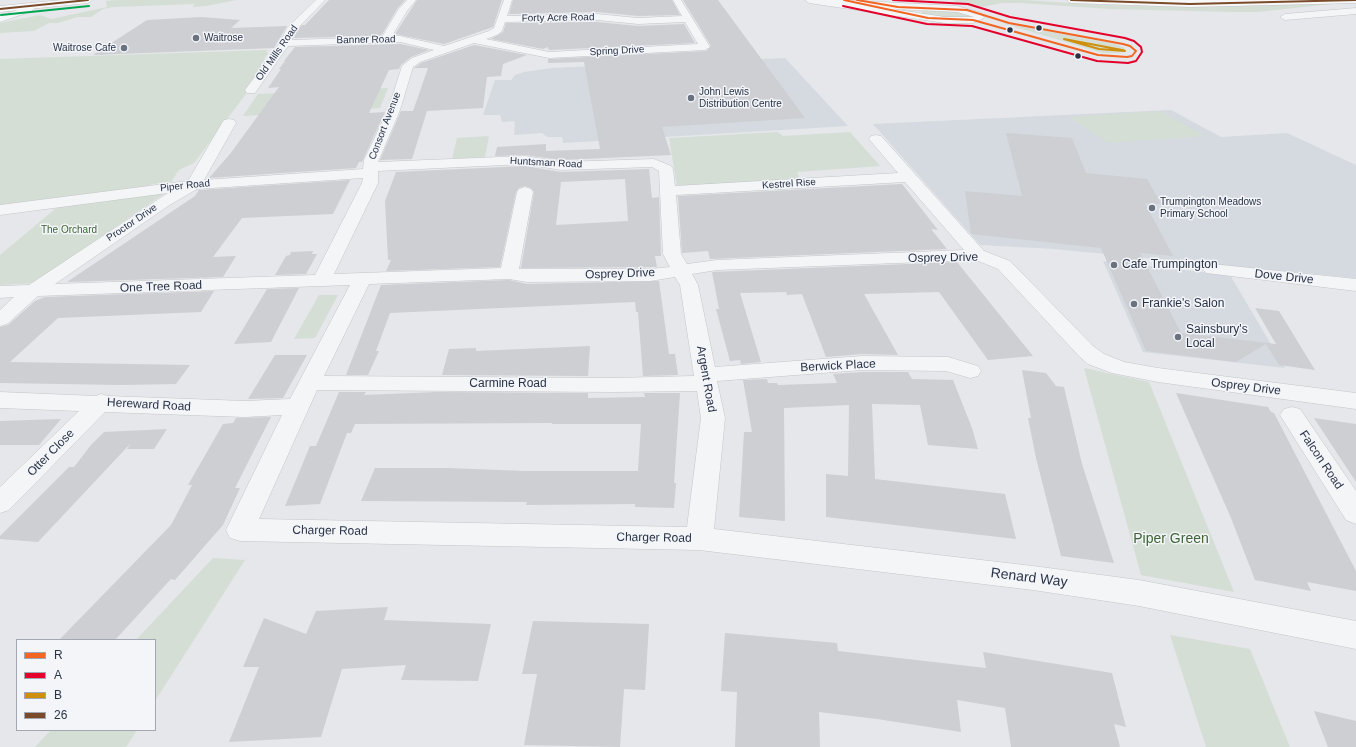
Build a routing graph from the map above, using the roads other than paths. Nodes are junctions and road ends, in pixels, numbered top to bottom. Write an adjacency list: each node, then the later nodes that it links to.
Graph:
1 (88, 0): 11 (main road)
2 (321, 0): 26 (street, Old Mills Road)
3 (412, 0): 24 (street)
4 (508, 0): 21 (street, Consort Avenue)
5 (677, 0): 22 (street, Spring Drive)
6 (810, 0): 12 (street)
7 (944, 0): 14 (street)
8 (1071, 0): 9 (main road)
9 (1282, 0): 10 (main road)
10 (1356, 0)
11 (32, 6): 13 (main road); 20 (street)
12 (923, 7): 14 (street); 14 (street)
13 (0, 9)
14 (957, 9)
15 (1356, 11): 16 (street)
16 (1341, 12): 18 (street); 19 (street)
17 (623, 16): 21 (street, Forty Acre Road); 22 (street, Forty Acre Road); 23 (street, Forty Acre Road)
18 (1356, 16)
19 (1284, 17)
20 (0, 19)
21 (502, 19): 25 (street, Consort Avenue)
22 (688, 19): 25 (street, Spring Drive)
23 (613, 29)
24 (385, 40): 26 (street, Banner Road); 27 (street, Banner Road)
25 (475, 40): 27 (street, Consort Avenue)
26 (285, 42): 28 (street, Old Mills Road)
27 (446, 50): 31 (street, Consort Avenue)
28 (251, 90)
29 (230, 123): 33 (street, Proctor Drive)
30 (876, 140): 32 (street)
31 (371, 170): 33 (street, Piper Road); 34 (street, Huntsman Road); 42 (street, Consort Avenue)
32 (909, 176): 34 (street, Kestrel Rise); 37 (street)
33 (193, 185): 36 (street, Piper Road); 44 (street, Proctor Drive)
34 (669, 190): 38 (street, Huntsman Road)
35 (525, 192): 40 (street)
36 (0, 210)
37 (978, 255): 38 (street, Osprey Drive); 51 (street, Osprey Drive)
38 (680, 270): 40 (street, Osprey Drive); 48 (street, Argent Road)
39 (1212, 270): 43 (street, Dove Drive)
40 (510, 273): 41 (street, Osprey Drive)
41 (362, 279): 42 (street, Osprey Drive); 49 (street, Charger Road)
42 (322, 280): 44 (street, One Tree Road)
43 (1356, 285)
44 (33, 291): 45 (street, One Tree Road); 46 (street, Proctor Drive)
45 (0, 292)
46 (0, 320)
47 (970, 371): 48 (street, Berwick Place)
48 (706, 379): 49 (street, Carmine Road); 57 (street, Argent Road)
49 (309, 383): 53 (street, Charger Road)
50 (0, 400): 52 (street, Hereward Road)
51 (1356, 401)
52 (101, 402): 53 (street, Hereward Road); 55 (street, Otter Close)
53 (298, 406): 57 (street, Charger Road)
54 (1292, 415): 56 (street, Falcon Road)
55 (0, 503)
56 (1354, 507)
57 (699, 539): 58 (street, Renard Way)
58 (1356, 635)

